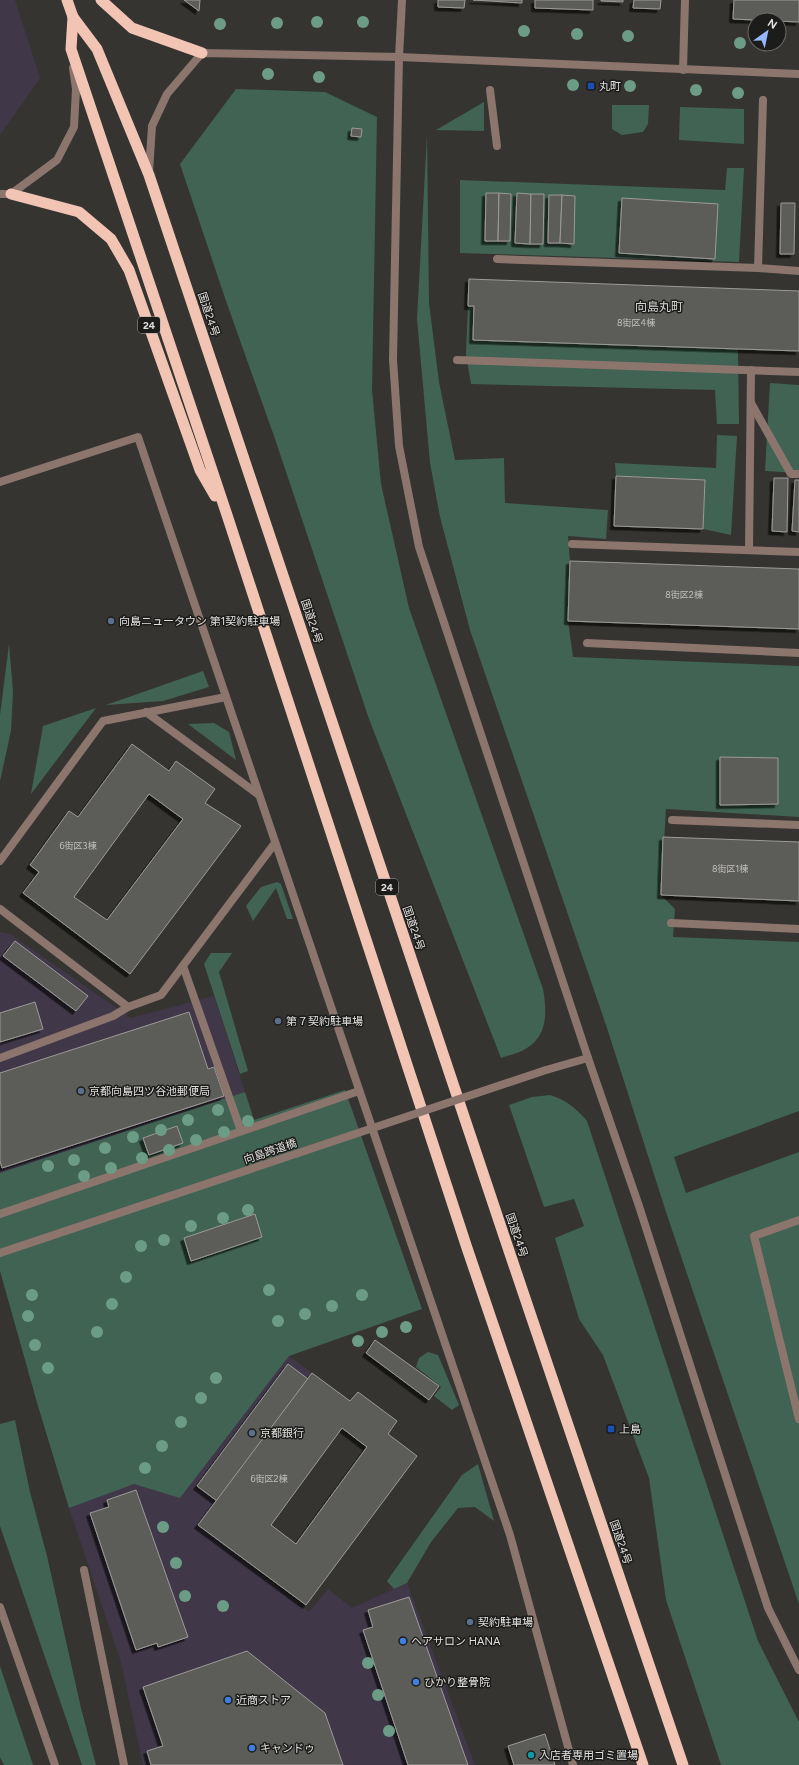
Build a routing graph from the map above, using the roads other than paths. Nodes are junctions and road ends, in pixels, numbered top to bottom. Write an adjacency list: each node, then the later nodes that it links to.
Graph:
1 (67, 0): 5 (highway, 国道24号 / 24)
2 (100, 0): 7 (highway)
3 (402, 0): 8 (street)
4 (685, 0): 9 (street)
5 (73, 17): 6 (highway, 国道24号 / 24); 14 (highway, 国道24号 / 24)
6 (71, 49): 15 (street); 25 (highway, 国道24号 / 24)
7 (202, 53): 8 (street); 14 (street)
8 (399, 57): 9 (street); 44 (street)
9 (683, 70): 10 (street)
10 (799, 74)
11 (490, 90): 13 (street)
12 (763, 100): 17 (street)
13 (497, 146)
14 (149, 174): 58 (highway, 国道24号 / 24)
15 (6, 194): 25 (highway, 24)
16 (498, 259): 17 (street)
17 (758, 268): 18 (street)
18 (799, 272)
19 (457, 360): 20 (street)
20 (751, 370): 21 (street); 22 (street)
21 (799, 372)
22 (750, 402): 23 (street); 27 (street)
23 (799, 474)
24 (0, 482): 31 (street)
25 (227, 515): 57 (highway, 国道24号 / 24)
26 (572, 544): 27 (street)
27 (749, 550): 28 (street)
28 (799, 552)
29 (587, 643): 30 (street)
30 (799, 653)
31 (226, 697): 32 (street); 33 (street)
32 (146, 712): 33 (street); 37 (street)
33 (259, 795): 36 (street)
34 (672, 820): 35 (street)
35 (799, 825)
36 (275, 844): 41 (street); 45 (street)
37 (0, 861)
38 (0, 909): 42 (street)
39 (671, 924): 40 (street)
40 (799, 929)
41 (183, 966): 42 (street); 46 (street)
42 (128, 1007): 43 (street)
43 (0, 1058)
44 (588, 1058): 49 (street, 向島跨道橋, bridge); 53 (street)
45 (359, 1091): 46 (street); 56 (street)
46 (241, 1131): 47 (street)
47 (0, 1214)
48 (799, 1220): 50 (street)
49 (0, 1253)
50 (799, 1419)
51 (84, 1570): 55 (street)
52 (0, 1607): 54 (street)
53 (799, 1670)
54 (55, 1765)
55 (124, 1765)
56 (573, 1765)
57 (642, 1765)
58 (683, 1765)

